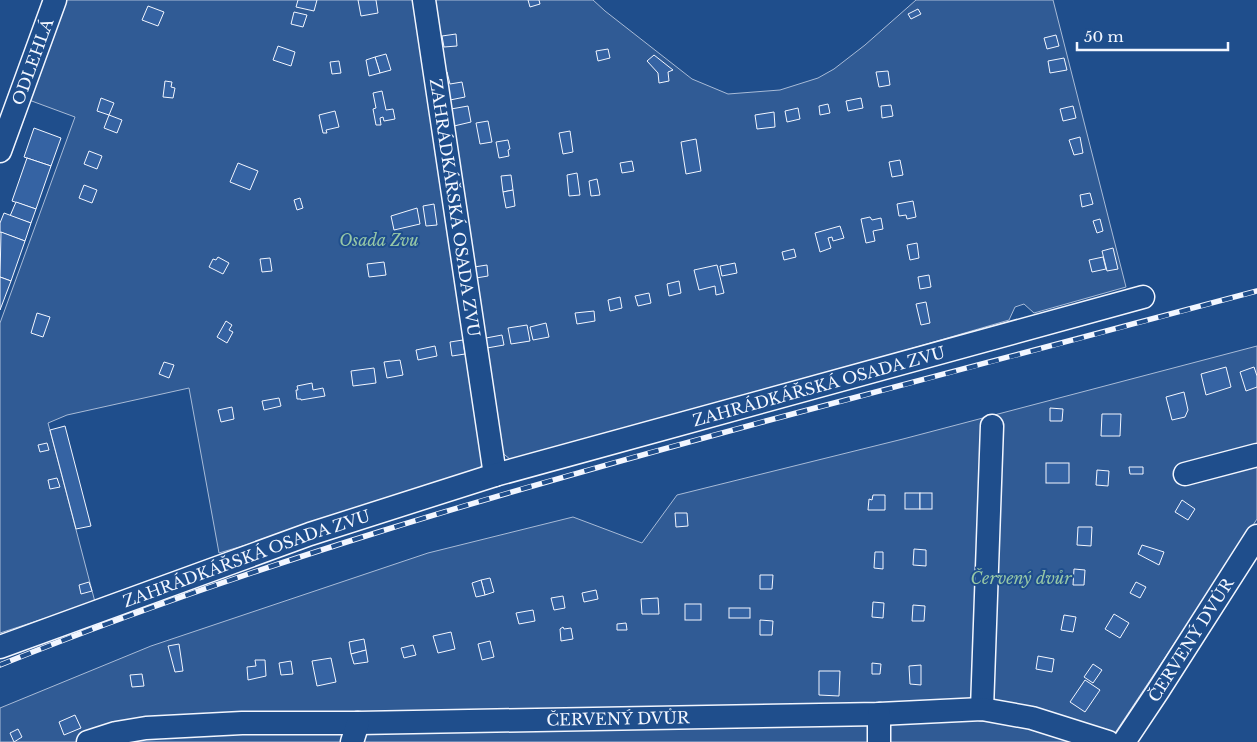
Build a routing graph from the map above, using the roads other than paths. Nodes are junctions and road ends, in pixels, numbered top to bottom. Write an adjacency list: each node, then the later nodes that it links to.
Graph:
1 (55, 0): 3 (street, ODLEHLÁ)
2 (424, 0): 8 (street, ZAHRÁDKÁŘSKÁ OSADA ZVU)
3 (1, 149)
4 (1142, 297): 8 (street, ZAHRÁDKÁŘSKÁ OSADA ZVU)
5 (992, 426): 11 (street)
6 (1257, 455): 7 (street)
7 (1185, 474)
8 (495, 475): 10 (street, ZAHRÁDKÁŘSKÁ OSADA ZVU)
9 (1257, 536): 18 (street, ČERVENÝ DVŮR)
10 (0, 647)
11 (982, 710): 12 (street, ČERVENÝ DVŮR); 14 (street, ČERVENÝ DVŮR)
12 (879, 714): 13 (street, ČERVENÝ DVŮR); 16 (street)
13 (355, 732): 15 (street, ČERVENÝ DVŮR)
14 (1079, 737): 17 (street, ČERVENÝ DVŮR)
15 (88, 742)
16 (879, 742)
17 (1108, 742)
18 (1124, 742)

